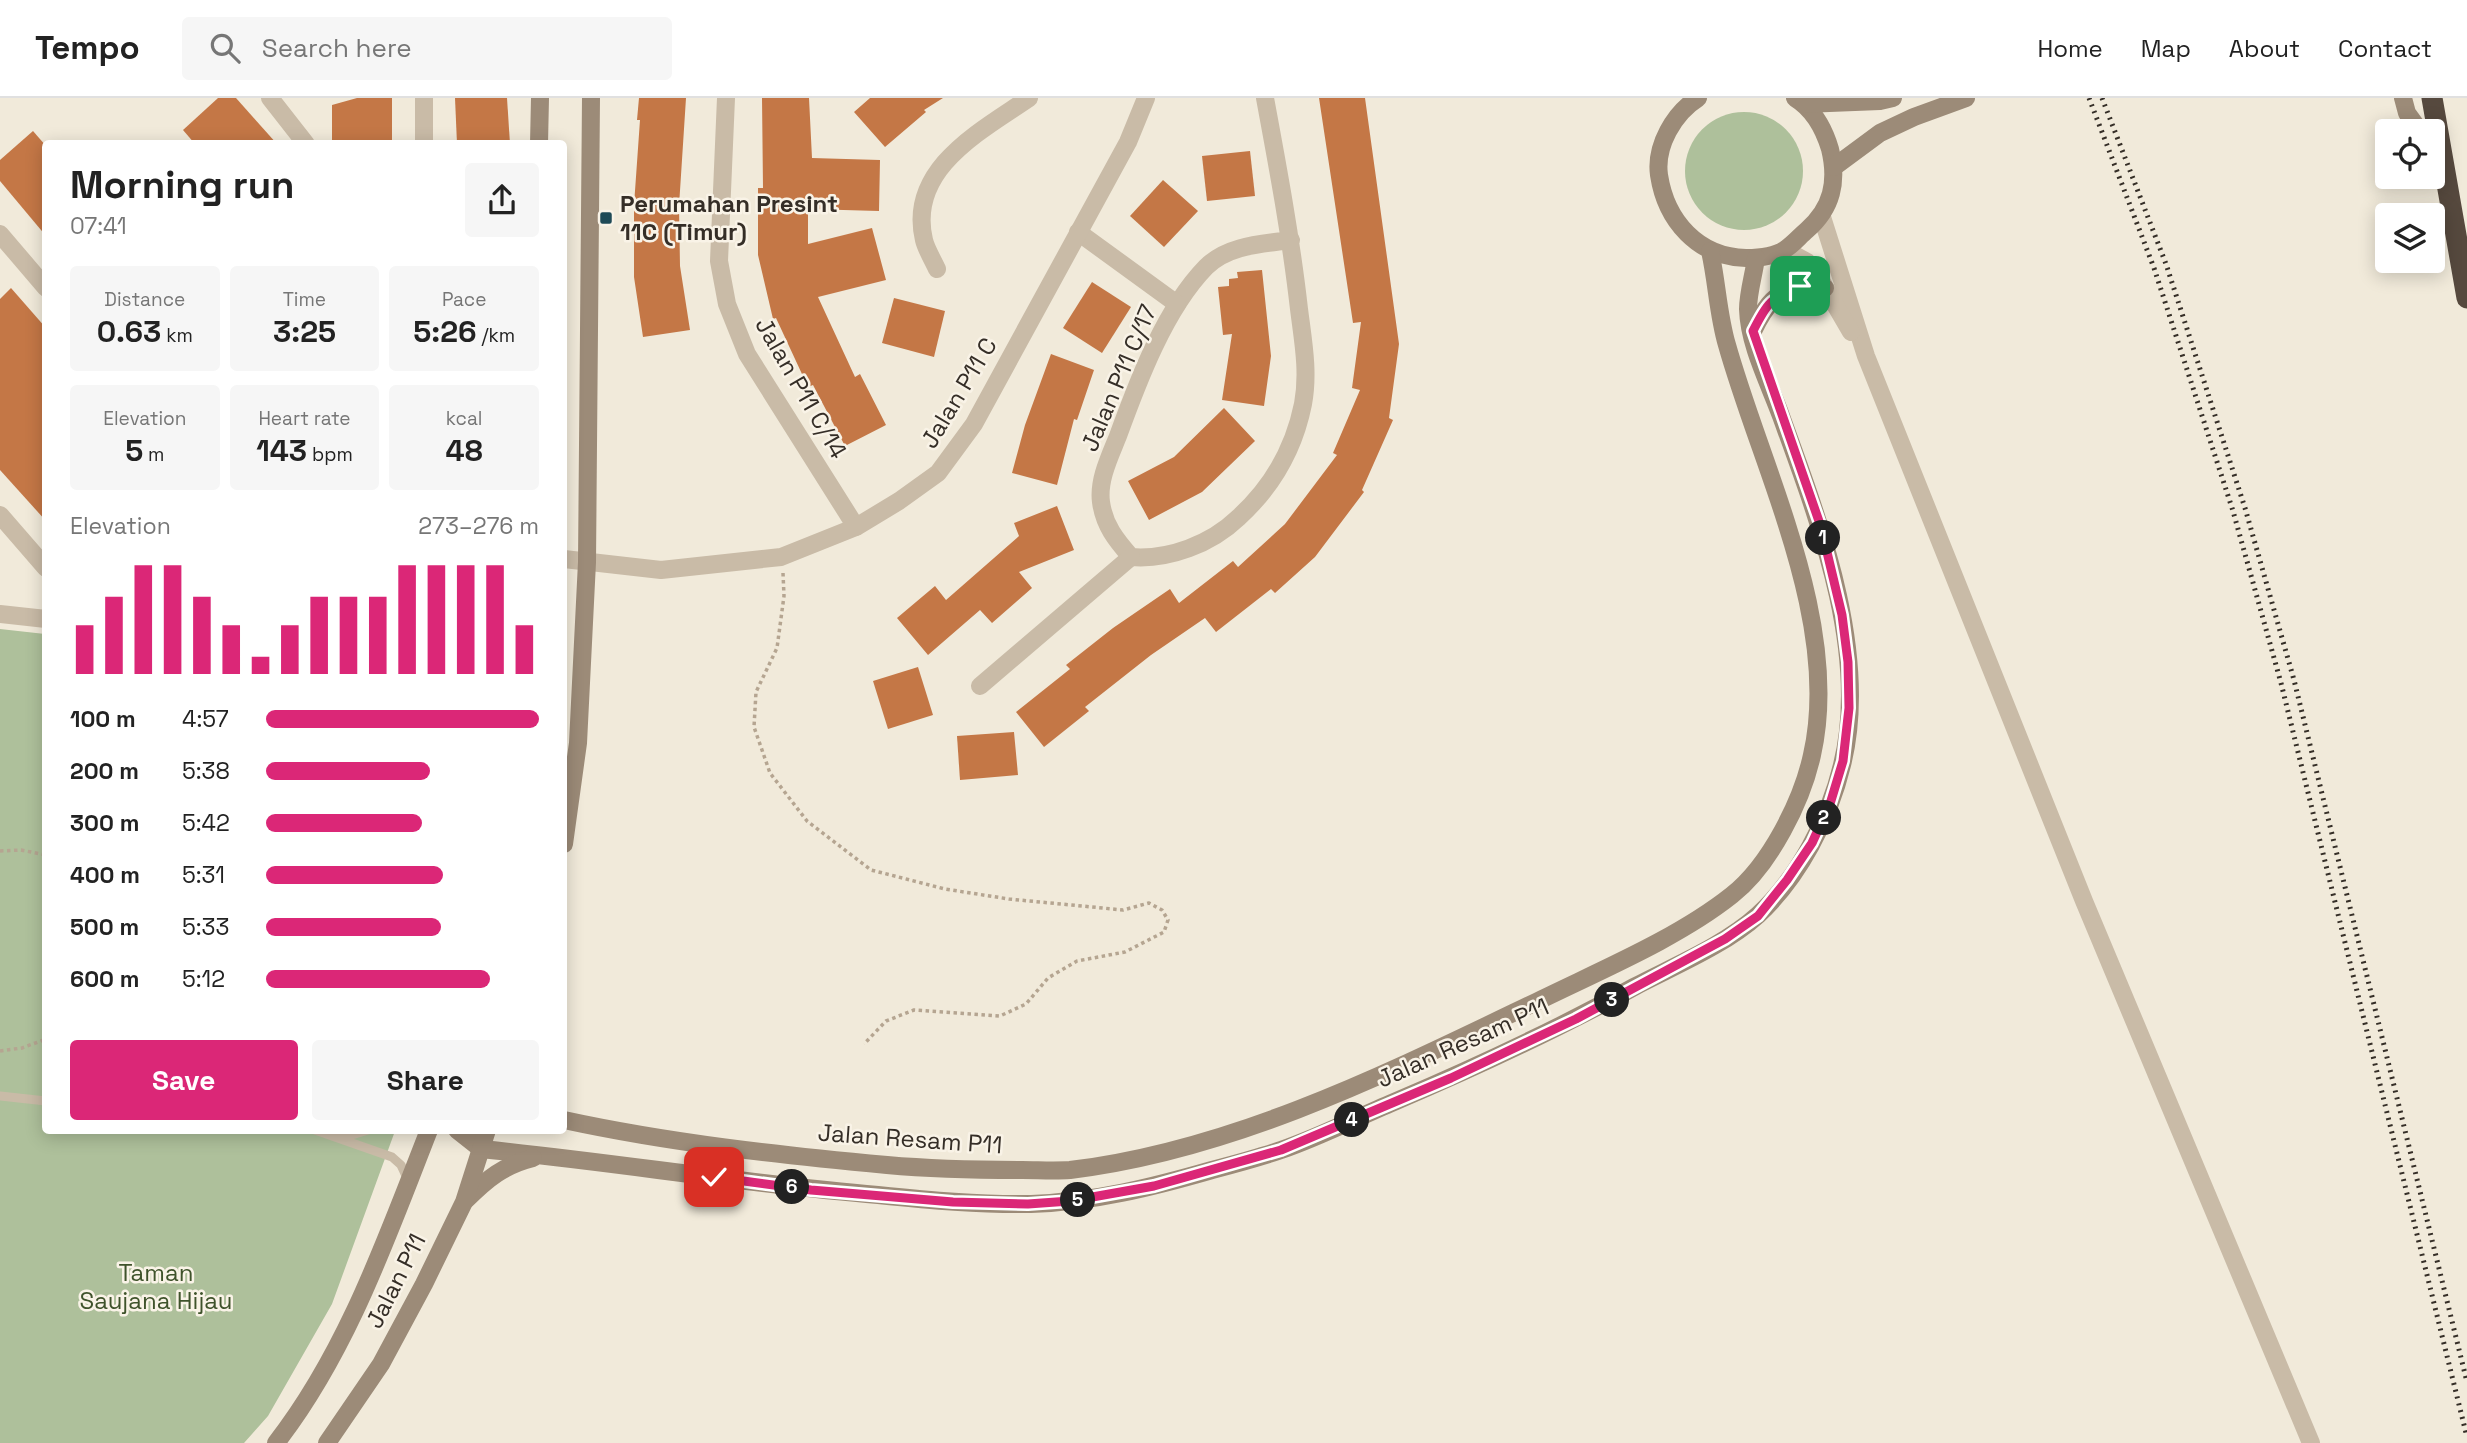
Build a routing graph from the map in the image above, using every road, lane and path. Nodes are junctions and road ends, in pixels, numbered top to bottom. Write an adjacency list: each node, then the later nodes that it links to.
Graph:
1 (270, 98): 17 (street)
2 (424, 98): 18 (street)
3 (540, 98): 19 (main road)
4 (591, 98): 41 (main road)
5 (726, 98): 37 (street, Jalan P11 C/14)
6 (1029, 98): 29 (street)
7 (1146, 98): 23 (street, Jalan P11 C)
8 (1265, 98): 25 (street)
9 (1698, 98): 27 (main road)
10 (1893, 98): 14 (main road)
11 (2403, 98): 15 (main road)
12 (2432, 98): 16 (highway)
13 (1964, 99): 20 (main road)
14 (1799, 101): 20 (main road)
15 (2411, 119)
16 (2434, 119)
17 (303, 140)
18 (424, 140)
19 (539, 140)
20 (1834, 167): 22 (main road)
21 (2444, 189): 32 (highway)
22 (1822, 217): 26 (main road); 35 (street)
23 (1077, 232): 33 (street); 37 (street, Jalan P11 C)
24 (0, 234): 30 (street)
25 (1291, 240): 33 (street, Jalan P11 C/17); 39 (street)
26 (1785, 250): 28 (main road); 31 (street)
27 (1710, 251): 28 (main road); 54 (main road, Jalan Resam P11)
28 (1756, 258): 34 (main road, Jalan Resam P11)
29 (937, 269)
30 (42, 283)
31 (1825, 288): 34 (main road); 35 (street)
32 (2467, 298)
33 (1177, 304): 39 (street, Jalan P11 C/17)
34 (1753, 331): 62 (main road, Jalan Resam P11)
35 (1866, 356): 67 (street)
36 (0, 515): 42 (street)
37 (856, 527): 38 (street, Jalan P11 C)
38 (781, 557): 41 (street, Jalan P11 C); 50 (path)
39 (1131, 557): 45 (street)
40 (567, 559): 41 (street, Jalan P11 C)
41 (587, 562): 46 (main road)
42 (42, 563)
43 (0, 614): 44 (street)
44 (42, 619)
45 (980, 686)
46 (567, 822)
47 (0, 851): 48 (path)
48 (42, 854)
49 (42, 1040): 51 (path)
50 (864, 1044)
51 (0, 1051)
52 (0, 1096): 53 (lane)
53 (42, 1101)
54 (567, 1121)
55 (328, 1134): 60 (lane)
56 (355, 1134): 60 (lane)
57 (427, 1134): 63 (main road, Jalan P11)
58 (462, 1134): 61 (main road)
59 (486, 1134): 61 (main road, Jalan P11)
60 (342, 1138): 63 (lane)
61 (481, 1149): 62 (main road, Jalan Resam P11); 64 (main road, Jalan P11)
62 (543, 1156): 64 (main road)
63 (409, 1182): 65 (main road, Jalan P11)
64 (464, 1202): 66 (main road, Jalan P11)
65 (276, 1443)
66 (327, 1443)
67 (2311, 1443)

